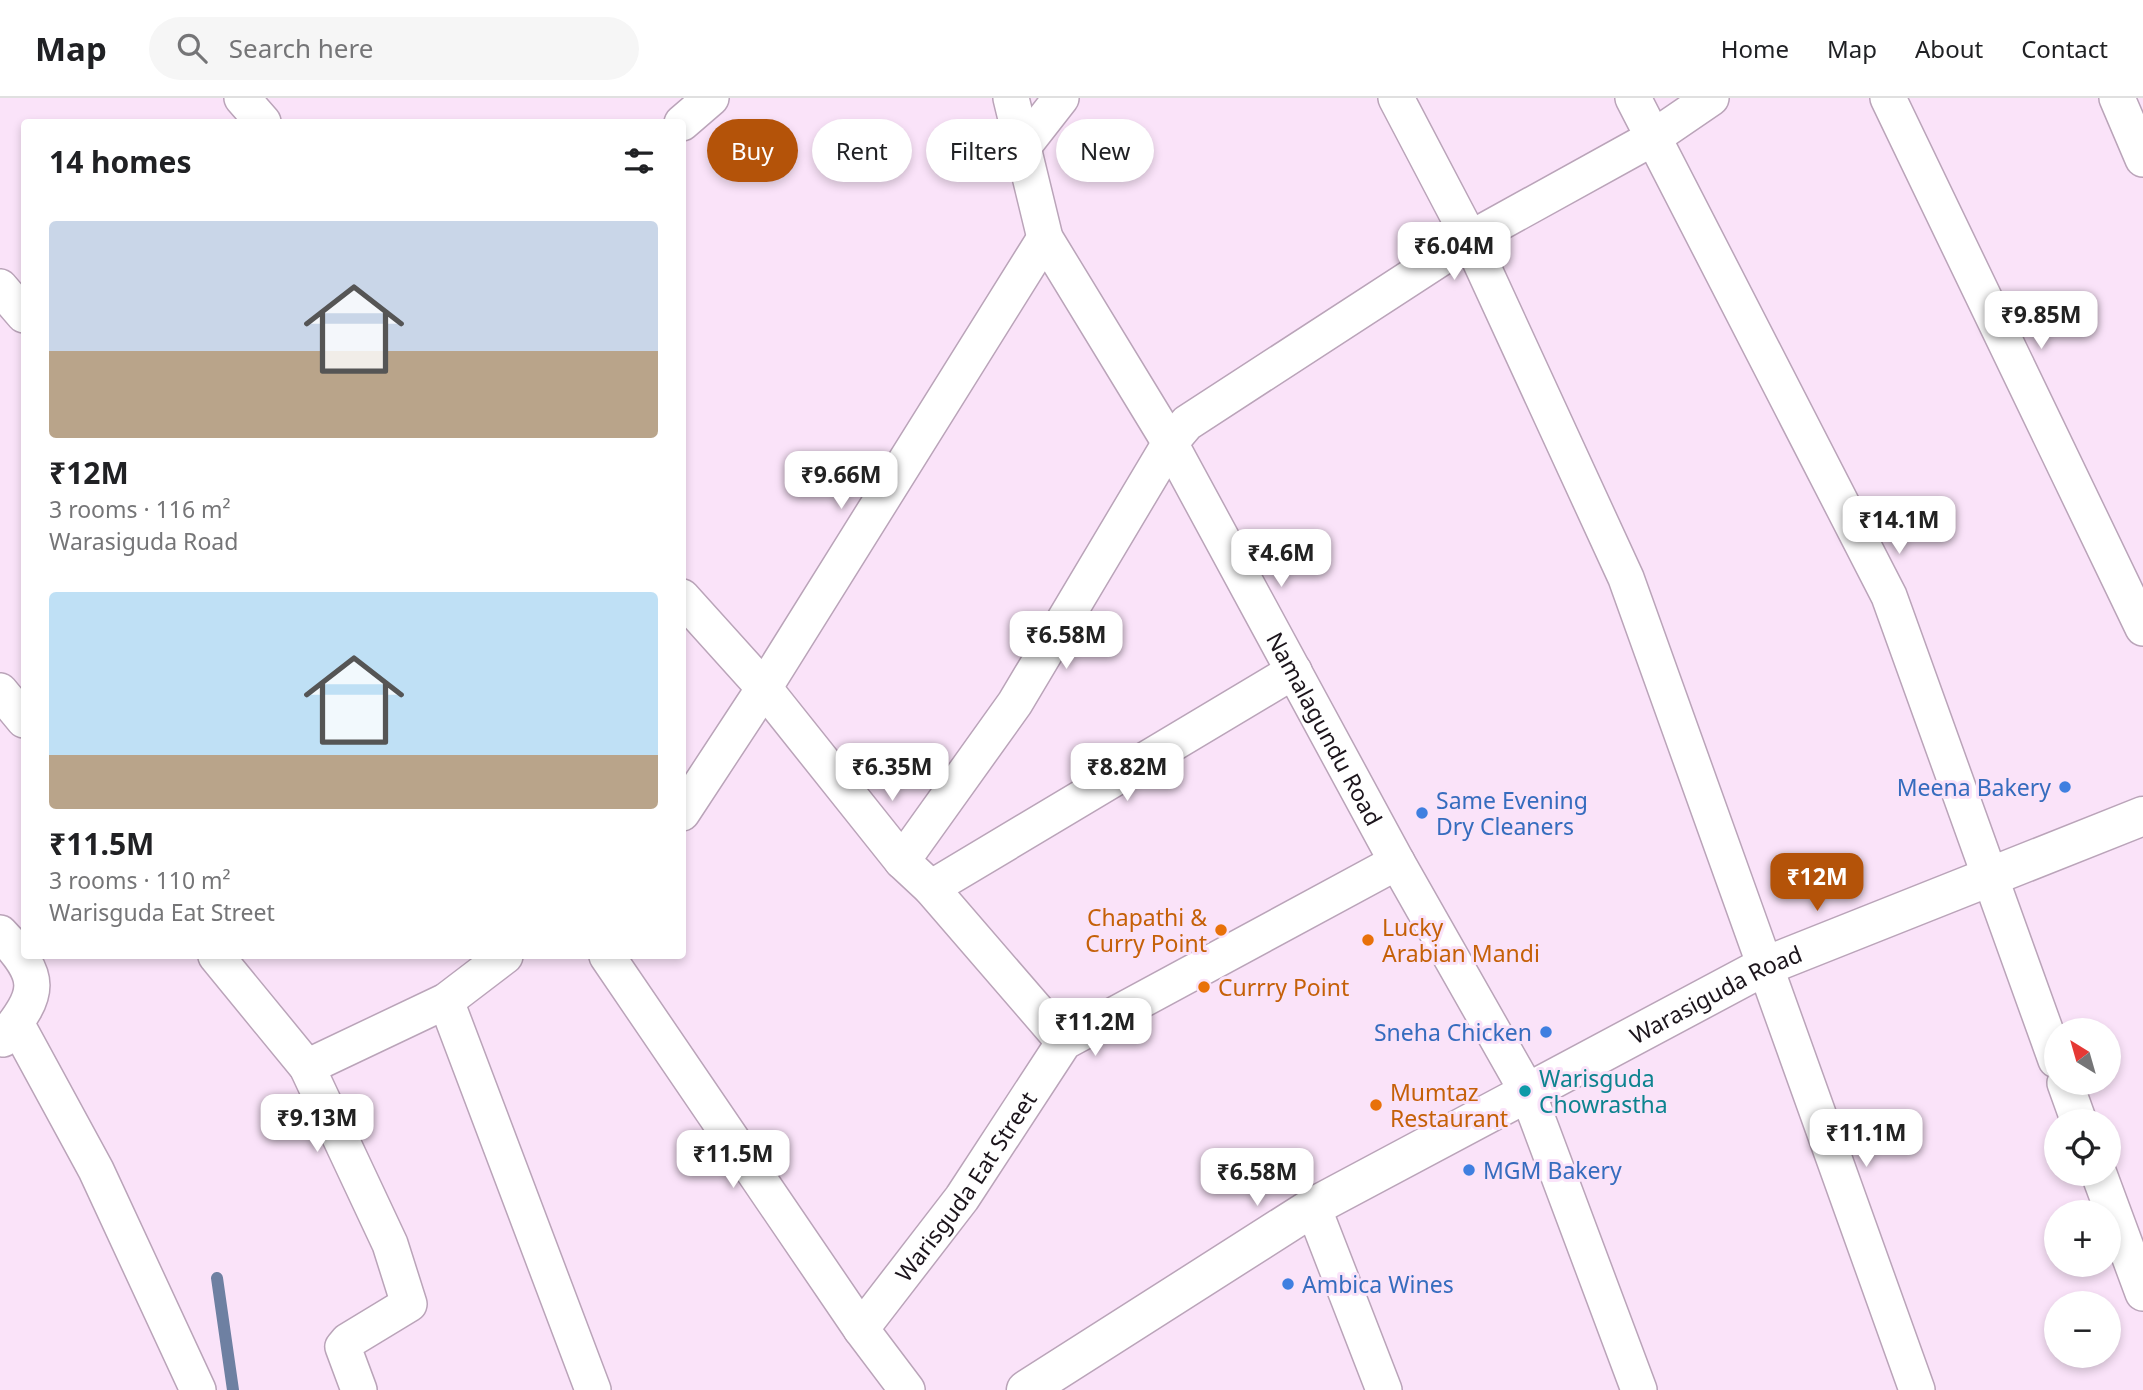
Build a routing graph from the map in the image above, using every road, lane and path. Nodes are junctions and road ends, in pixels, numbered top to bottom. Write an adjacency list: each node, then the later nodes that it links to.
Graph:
1 (242, 98): 10 (street)
2 (711, 98): 12 (street)
3 (1011, 98): 11 (street, Namalagundu Road)
4 (1061, 98): 13 (street)
5 (1396, 98): 18 (street)
6 (1633, 98): 14 (street)
7 (1712, 98): 14 (street)
8 (1888, 98): 23 (street)
9 (2117, 98): 15 (street)
10 (260, 119)
11 (1016, 119)
12 (686, 120)
13 (1042, 122)
14 (1651, 139): 18 (street); 30 (street)
15 (2143, 159)
16 (1031, 182): 17 (street, Namalagundu Road)
17 (1045, 238): 21 (street, Namalagundu Road); 25 (street)
18 (1470, 239): 21 (street); 38 (street)
19 (0, 287): 20 (street)
20 (21, 312)
21 (1170, 443): 24 (street, Namalagundu Road); 28 (street)
22 (686, 601): 25 (street)
23 (2143, 628)
24 (1294, 671): 29 (street, Namalagundu Road); 31 (street)
25 (764, 688): 26 (street); 28 (street)
26 (686, 807)
27 (2143, 816): 30 (street, Warasiguda Road)
28 (902, 861): 31 (street)
29 (1398, 862): 42 (street, Warisguda Eat Street); 44 (street, Namalagundu Road)
30 (1988, 877): 38 (street, Warasiguda Road); 40 (street)
31 (931, 888): 42 (street)
32 (0, 933): 33 (street)
33 (21, 955)
34 (25, 959): 41 (street)
35 (218, 959): 43 (street)
36 (501, 959): 39 (street)
37 (609, 959): 48 (street)
38 (1763, 967): 44 (street, Warasiguda Road); 56 (street)
39 (446, 1001): 43 (street); 51 (street)
40 (2044, 1028)
41 (8, 1033): 49 (street)
42 (1065, 1042): 48 (street, Warisguda Eat Street)
43 (307, 1067): 50 (street)
44 (1527, 1091): 46 (street, Warasiguda Road); 55 (street, Namalagundu Road)
45 (2103, 1186): 47 (street)
46 (1313, 1207): 53 (street, Warasiguda Road); 54 (street)
47 (2143, 1293)
48 (861, 1329): 52 (street)
49 (198, 1390)
50 (359, 1390)
51 (593, 1390)
52 (907, 1390)
53 (1026, 1390)
54 (1384, 1390)
55 (1639, 1390)
56 (1917, 1390)

